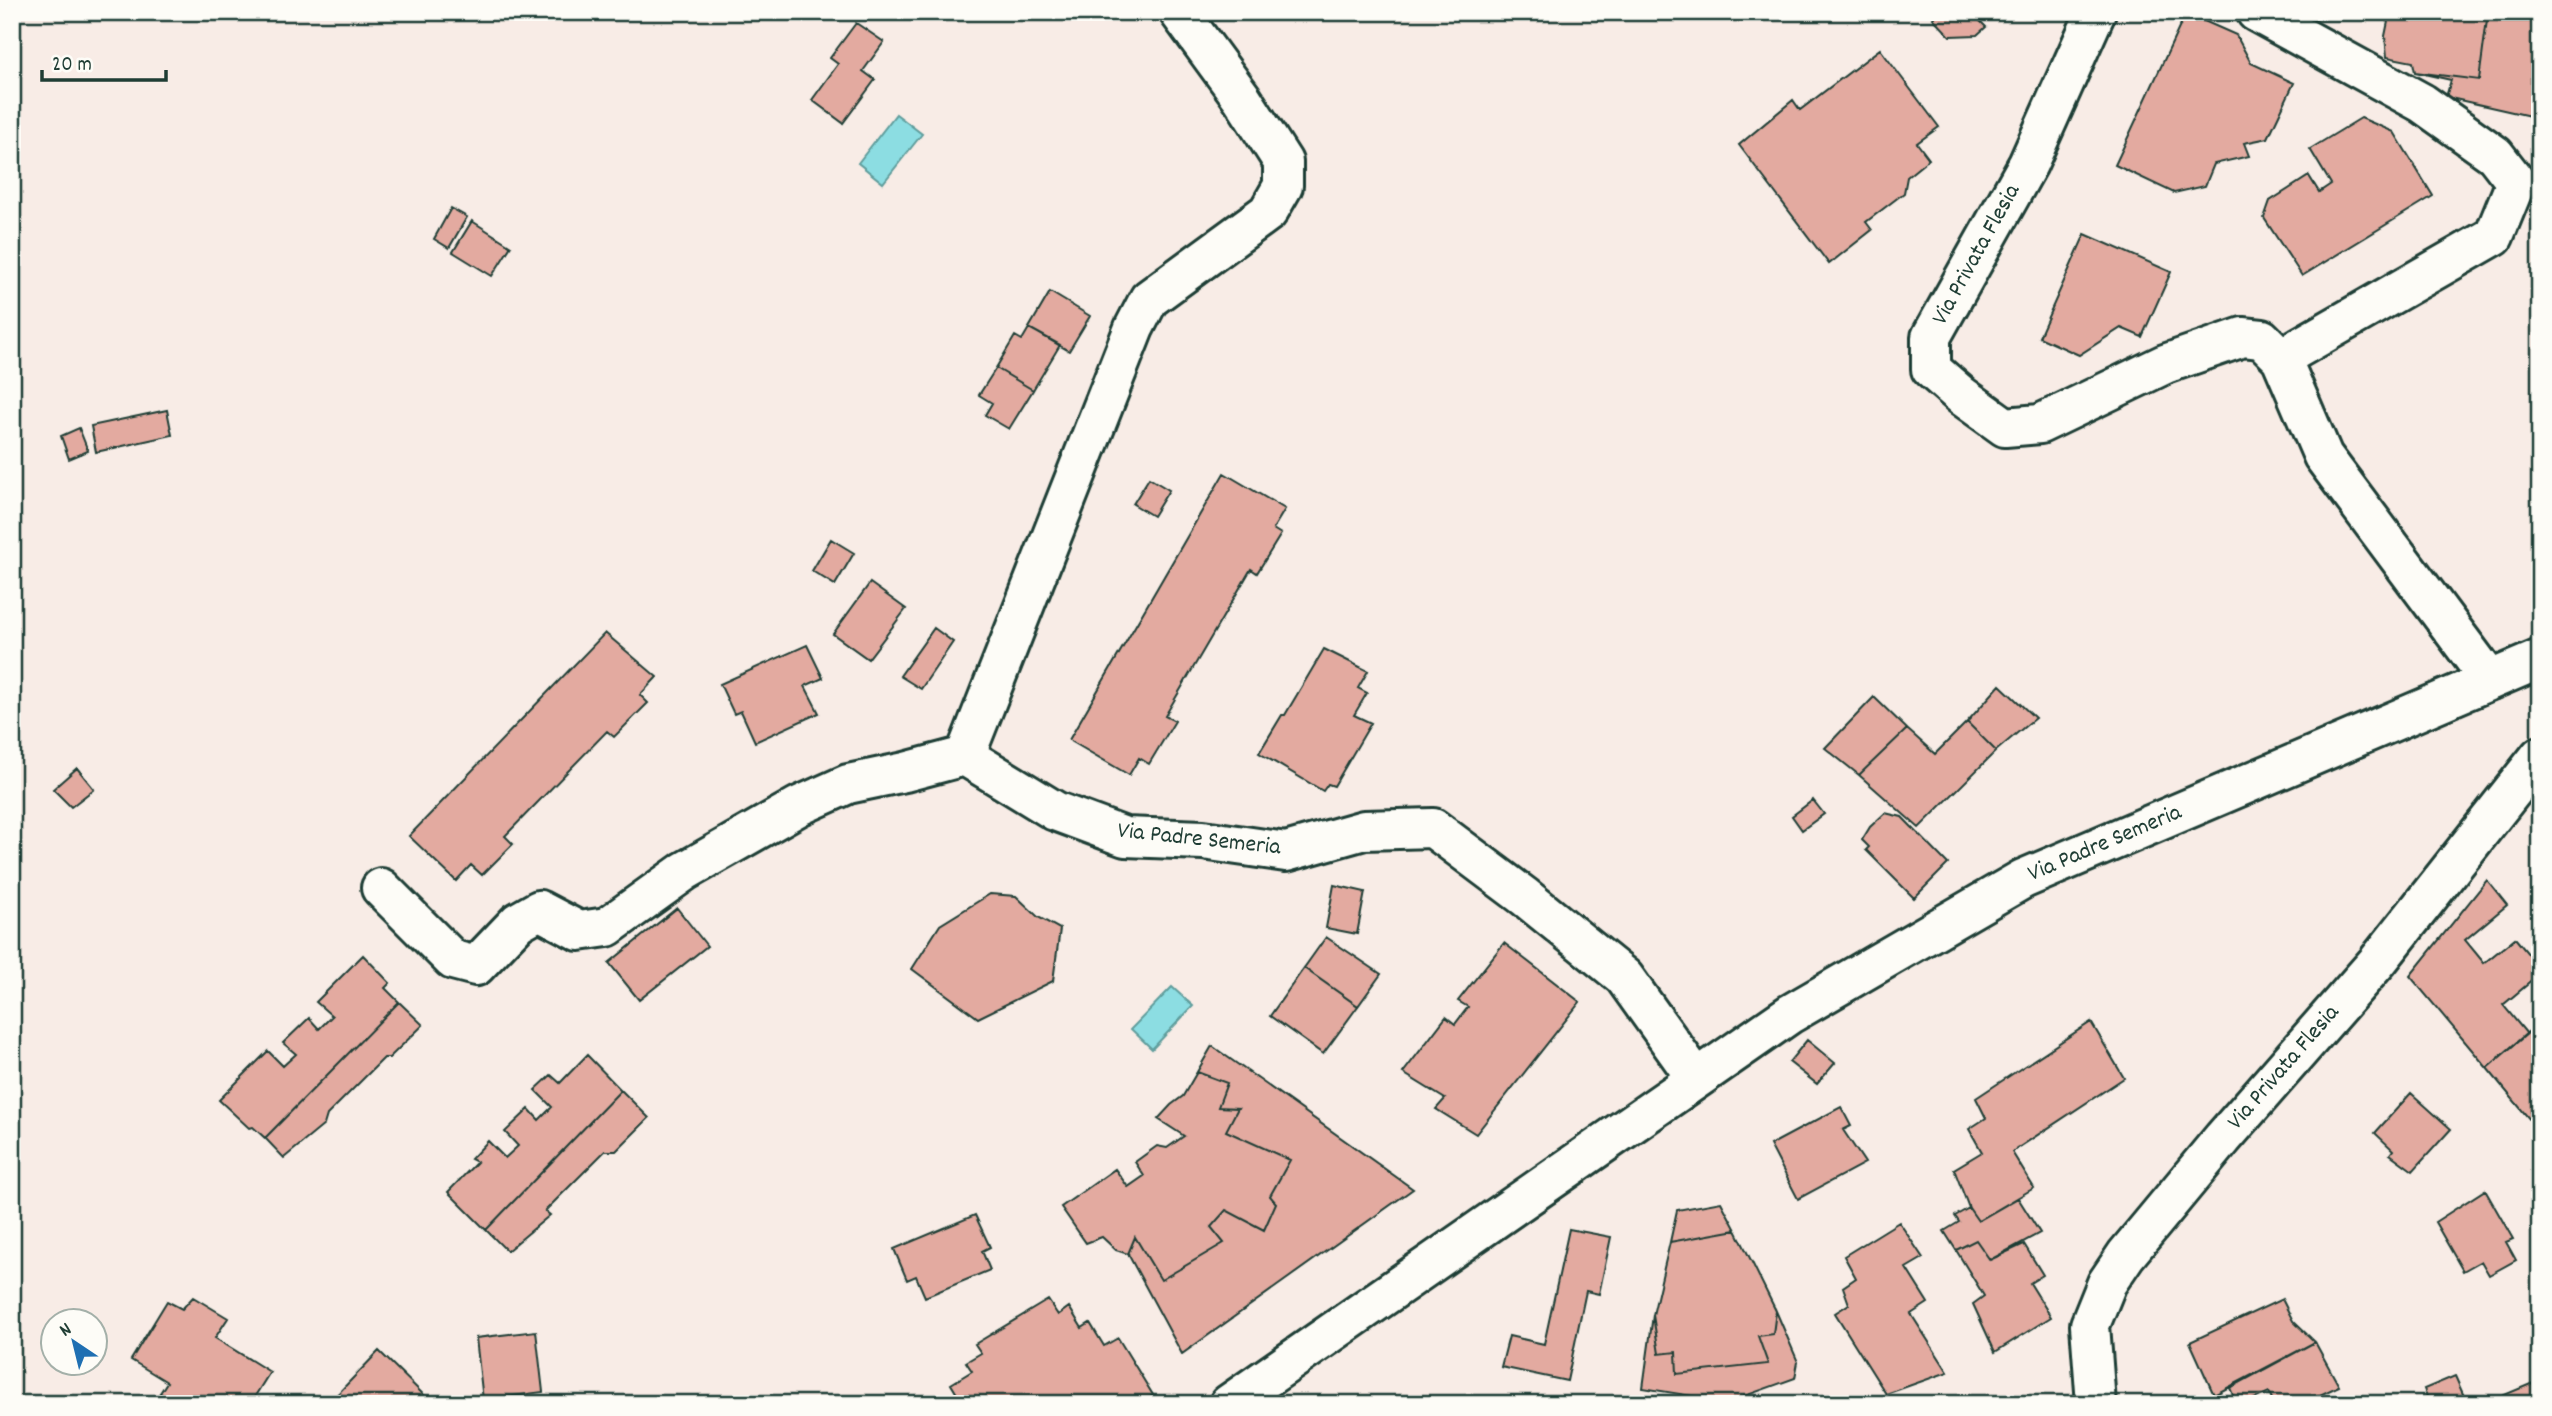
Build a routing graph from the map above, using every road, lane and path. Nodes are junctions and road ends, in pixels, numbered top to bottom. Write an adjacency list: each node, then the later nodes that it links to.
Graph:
1 (1179, 12): 7 (street)
2 (2096, 12): 4 (street, Via Privata Flesia)
3 (2256, 12): 4 (street)
4 (2281, 358): 6 (street)
5 (2540, 659): 6 (street, Via Padre Semeria)
6 (2490, 681): 10 (street, Via Padre Semeria)
7 (965, 756): 9 (street); 10 (street, Via Padre Semeria)
8 (2540, 756): 12 (street, Via Privata Flesia)
9 (381, 888)
10 (1696, 1078): 11 (street, Via Padre Semeria)
11 (1229, 1404)
12 (2096, 1404)

